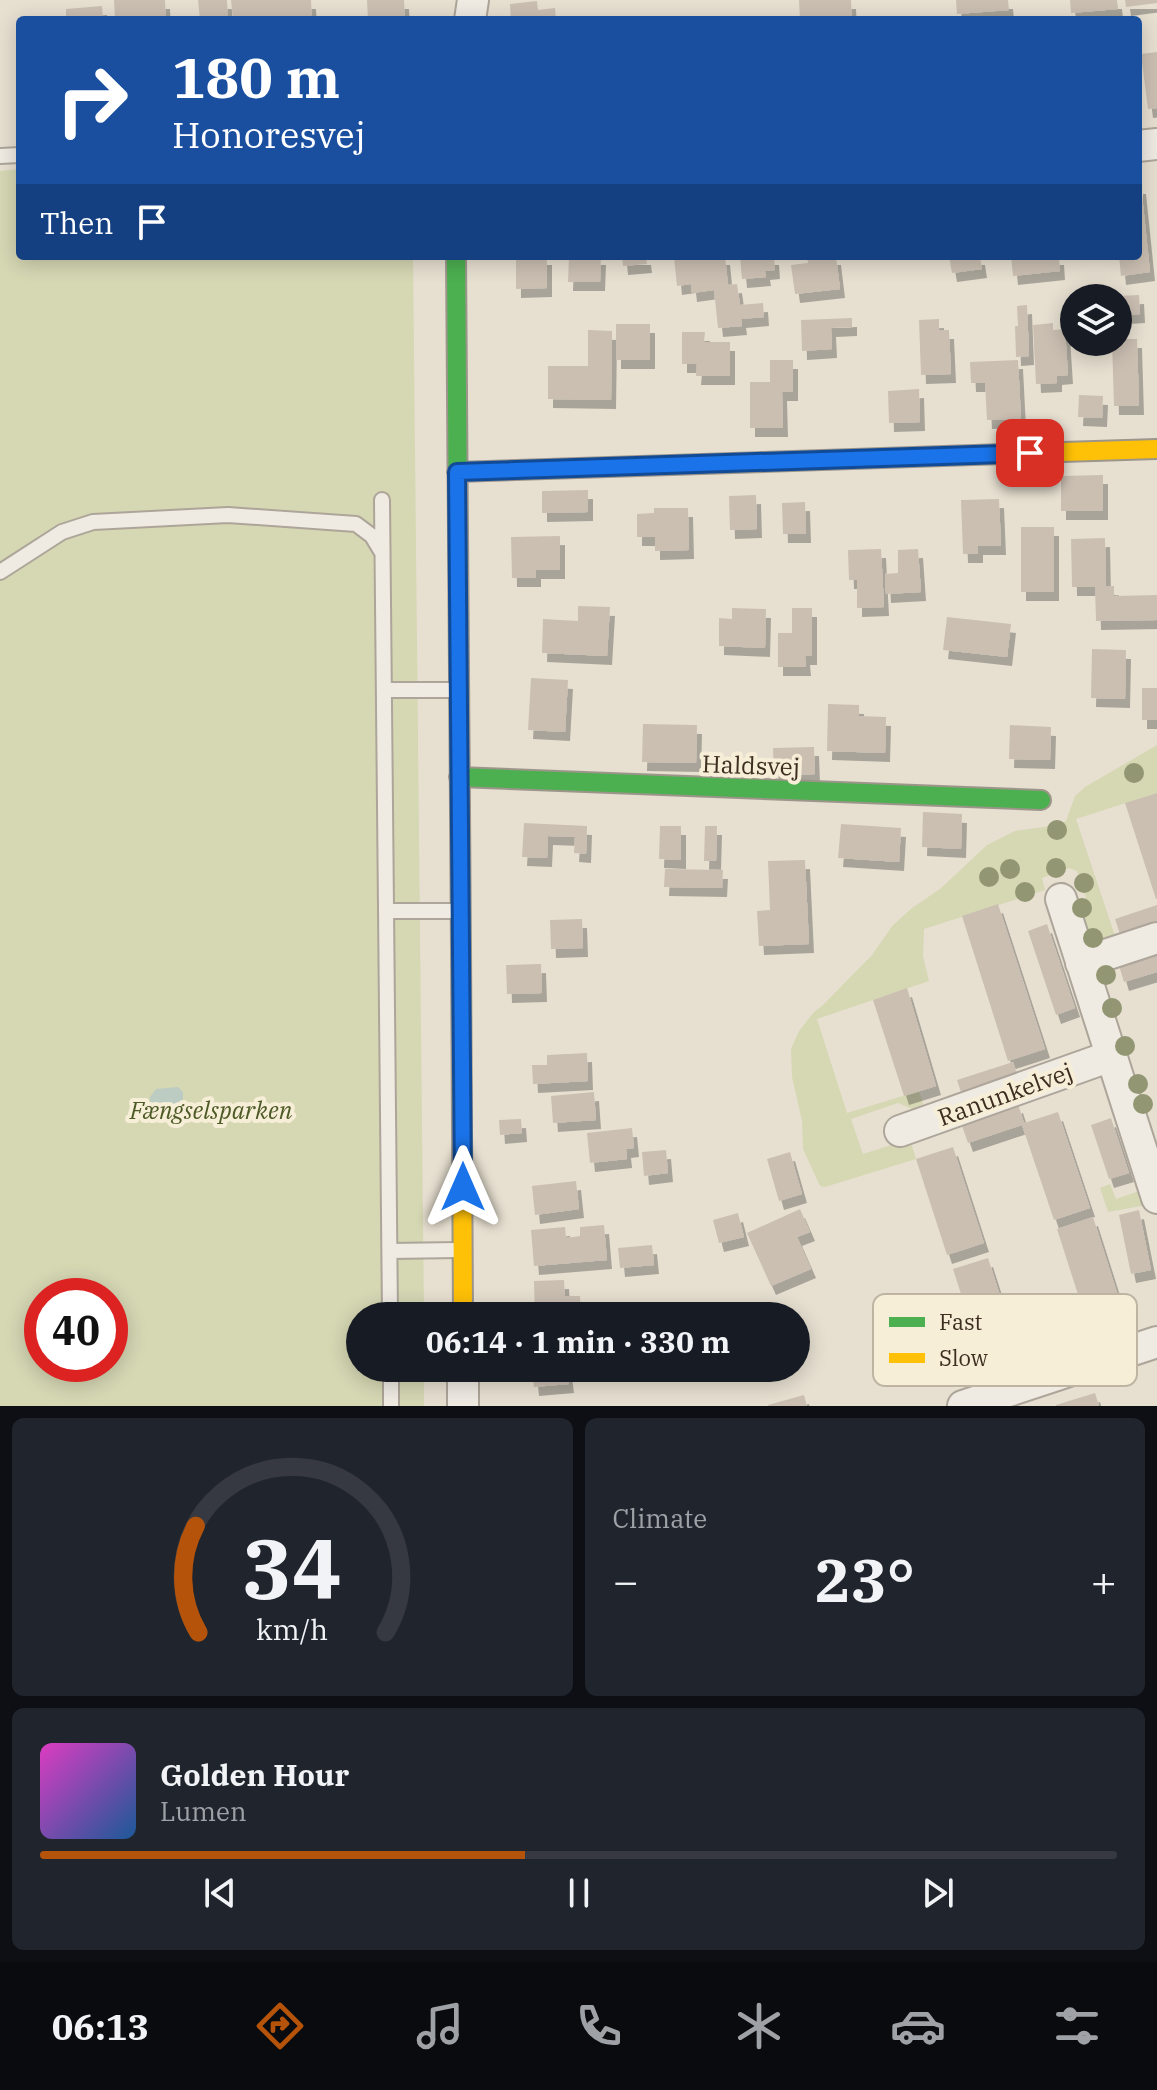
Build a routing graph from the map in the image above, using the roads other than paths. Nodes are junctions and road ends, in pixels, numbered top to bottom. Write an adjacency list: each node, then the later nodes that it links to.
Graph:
1 (456, 260): 3 (street)
2 (1157, 449): 3 (street)
3 (457, 472): 7 (street)
4 (382, 500): 5 (lane)
5 (382, 555): 6 (lane); 8 (lane)
6 (0, 572)
7 (458, 689): 8 (lane); 9 (street)
8 (384, 690): 12 (lane)
9 (459, 777): 10 (street, Haldsvej); 13 (street)
10 (1041, 800)
11 (1061, 899): 15 (street)
12 (386, 911): 13 (lane); 20 (lane)
13 (461, 911): 19 (street)
14 (1157, 938): 15 (street)
15 (1081, 963): 16 (street)
16 (1111, 1056): 17 (street, Ranunkelvej); 18 (street)
17 (900, 1131)
18 (1157, 1195)
19 (464, 1250): 20 (lane); 22 (street)
20 (390, 1251): 21 (lane)
21 (390, 1302)
22 (463, 1302)
23 (1157, 1342): 24 (street)
24 (1137, 1349)
25 (391, 1382): 28 (lane)
26 (463, 1382): 29 (street)
27 (1024, 1386): 30 (street)
28 (391, 1406)
29 (463, 1406)
30 (963, 1406)

